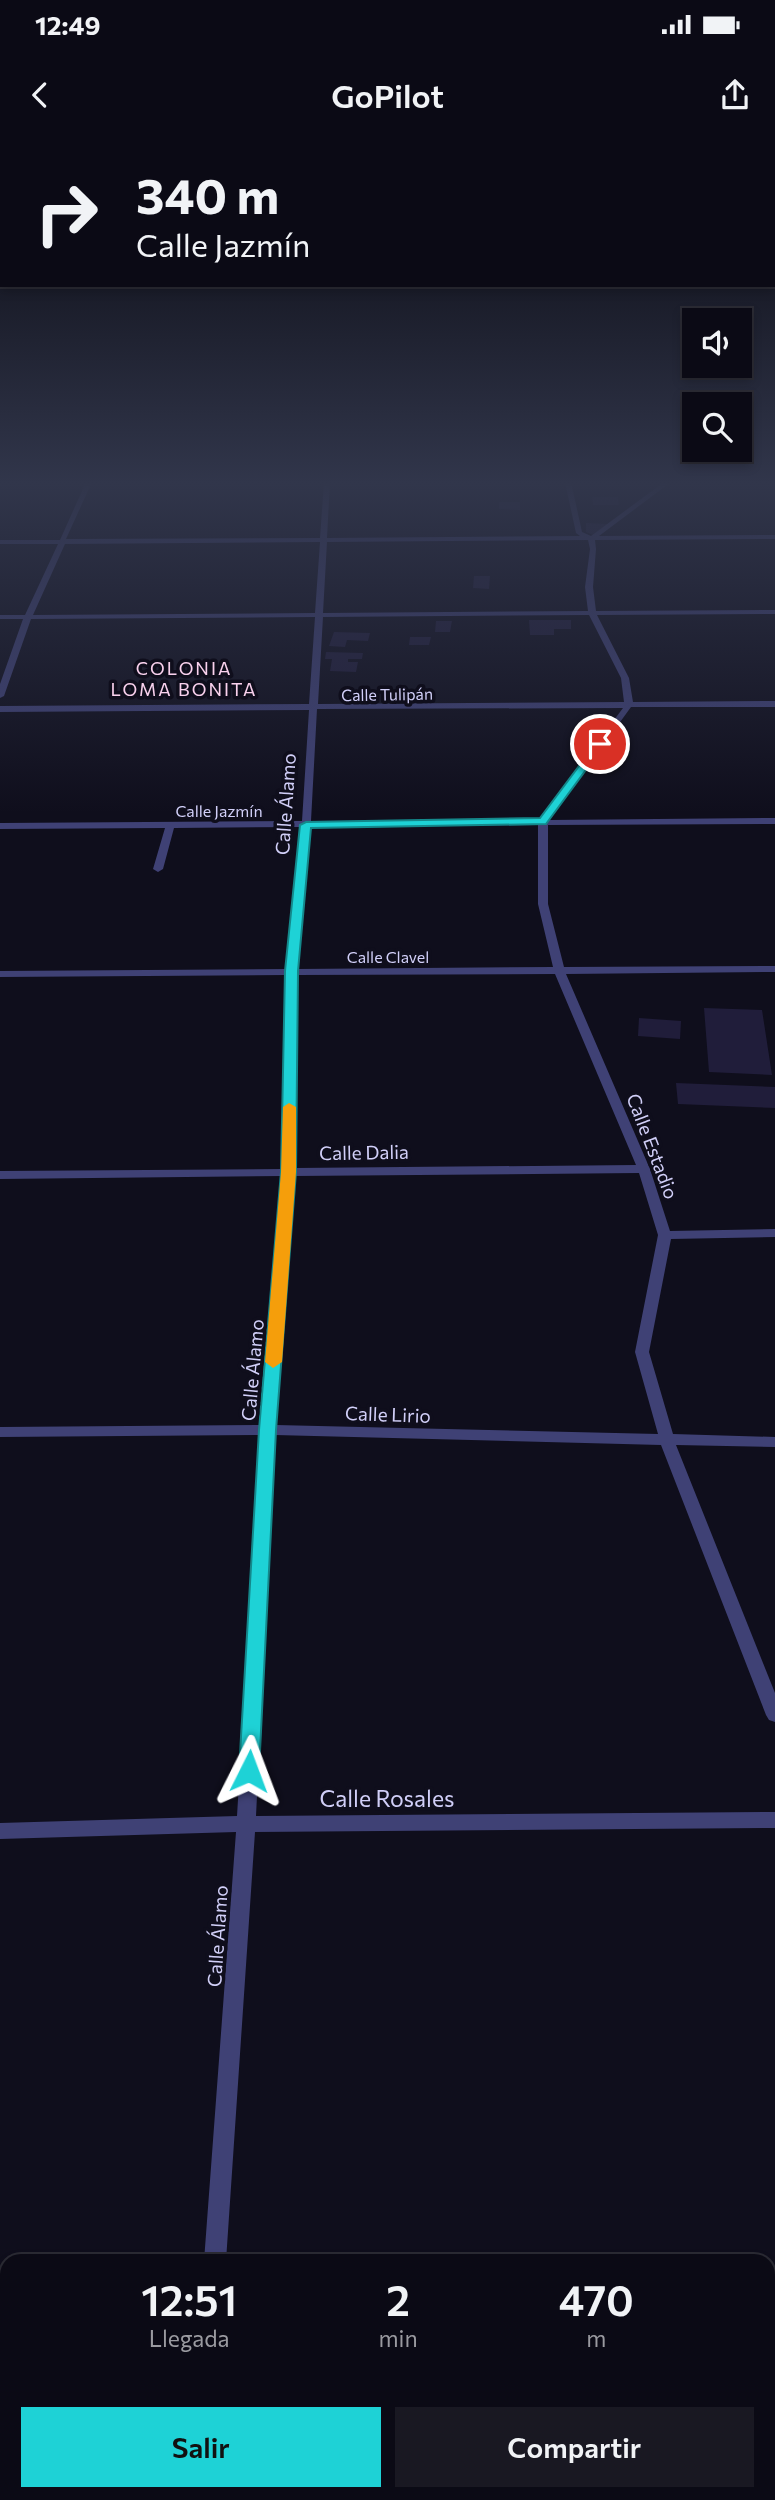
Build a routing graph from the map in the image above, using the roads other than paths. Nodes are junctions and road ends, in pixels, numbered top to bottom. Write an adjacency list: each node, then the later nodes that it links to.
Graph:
1 (39, 592): 8 (street)
2 (322, 592): 6 (street, Calle Álamo)
3 (590, 592): 5 (street)
4 (775, 612): 5 (street)
5 (592, 613): 6 (street); 11 (street)
6 (321, 615): 8 (street); 13 (street, Calle Álamo)
7 (0, 617): 8 (street)
8 (28, 617): 9 (street)
9 (0, 696)
10 (775, 704): 11 (street, Calle Tulipán)
11 (629, 705): 13 (street, Calle Tulipán); 14 (street)
12 (0, 709): 13 (street, Calle Tulipán)
13 (312, 709): 16 (street, Calle Álamo)
14 (543, 821): 15 (street, Calle Jazmín); 16 (street, Calle Jazmín); 22 (street, Calle Estadio)
15 (775, 821)
16 (306, 825): 17 (street, Calle Jazmín); 21 (street, Calle Álamo)
17 (170, 826): 18 (street, Calle Jazmín); 19 (street)
18 (0, 827)
19 (158, 869)
20 (775, 969): 22 (street, Calle Clavel)
21 (291, 971): 22 (street, Calle Clavel); 23 (street, Calle Clavel); 25 (street, Calle Álamo)
22 (560, 972): 24 (street, Calle Estadio)
23 (0, 974)
24 (644, 1169): 25 (street, Calle Dalia); 28 (street, Calle Estadio)
25 (289, 1172): 26 (street, Calle Dalia); 29 (street, Calle Álamo)
26 (0, 1175)
27 (775, 1233): 28 (street)
28 (665, 1235): 31 (street, Calle Estadio)
29 (268, 1430): 30 (street, Calle Lirio); 31 (street, Calle Lirio); 35 (street, Calle Álamo)
30 (0, 1432)
31 (667, 1441): 32 (street, Calle Lirio); 33 (street, Calle Estadio)
32 (775, 1442)
33 (775, 1714)
34 (775, 1820): 35 (street, Calle Rosales)
35 (246, 1824): 36 (street, Calle Rosales); 37 (street, Calle Álamo)
36 (0, 1831)
37 (215, 2254)

